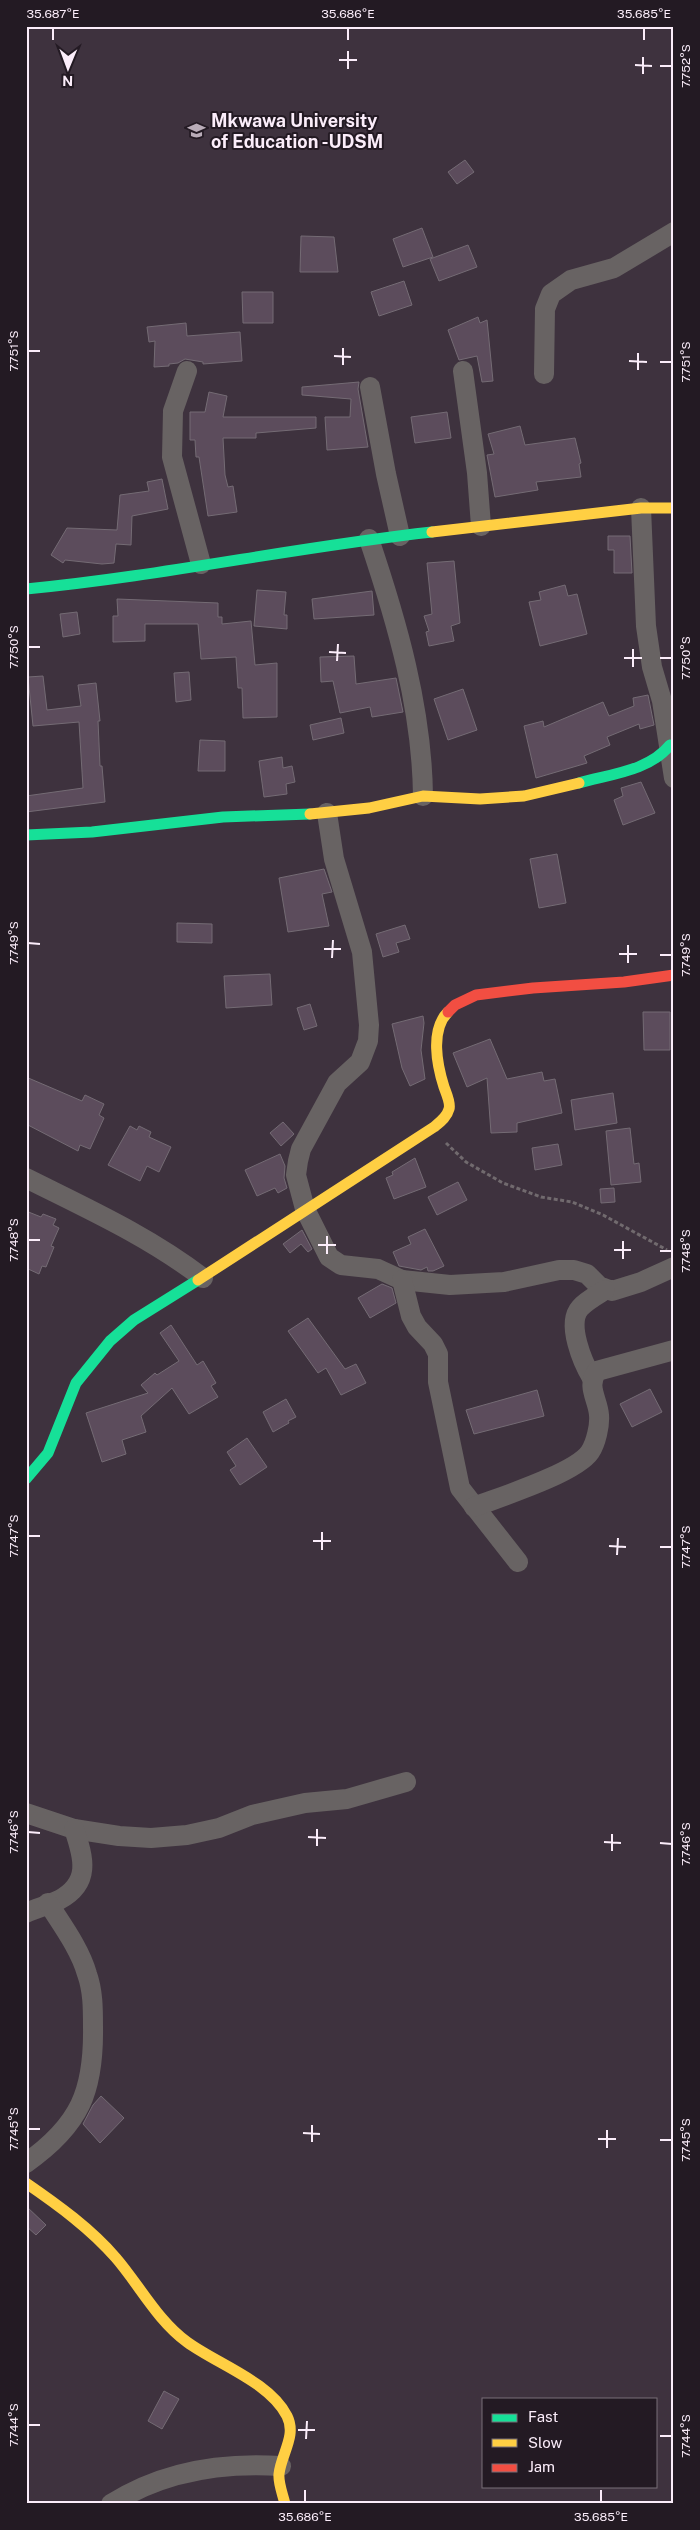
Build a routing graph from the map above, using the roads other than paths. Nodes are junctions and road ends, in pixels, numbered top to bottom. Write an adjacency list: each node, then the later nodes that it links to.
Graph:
1 (674, 232): 4 (street)
2 (187, 371): 11 (street)
3 (463, 371): 8 (street)
4 (544, 374)
5 (370, 387): 9 (street)
6 (641, 508): 7 (street); 8 (street); 13 (street)
7 (674, 508)
8 (481, 526): 9 (street)
9 (400, 536): 10 (street)
10 (369, 539): 11 (street); 15 (street)
11 (201, 564): 12 (street)
12 (26, 589)
13 (670, 737): 14 (street); 15 (street)
14 (674, 778)
15 (422, 796): 16 (street)
16 (327, 813): 17 (street); 20 (street)
17 (26, 835)
18 (674, 975): 20 (street)
19 (26, 1178): 22 (street)
20 (304, 1209): 22 (street); 23 (street)
21 (674, 1267): 24 (street)
22 (203, 1278): 27 (street)
23 (402, 1280): 24 (street); 28 (street)
24 (605, 1290): 26 (street)
25 (674, 1350): 26 (street)
26 (592, 1378): 28 (street)
27 (26, 1479)
28 (474, 1507): 29 (street)
29 (518, 1562)
30 (406, 1782): 32 (street)
31 (26, 1813): 32 (street)
32 (74, 1829): 33 (street)
33 (48, 1903): 34 (street); 35 (street)
34 (26, 1913)
35 (26, 2163)
36 (26, 2183): 37 (street)
37 (280, 2466): 38 (street); 39 (street)
38 (111, 2504)
39 (285, 2504)

